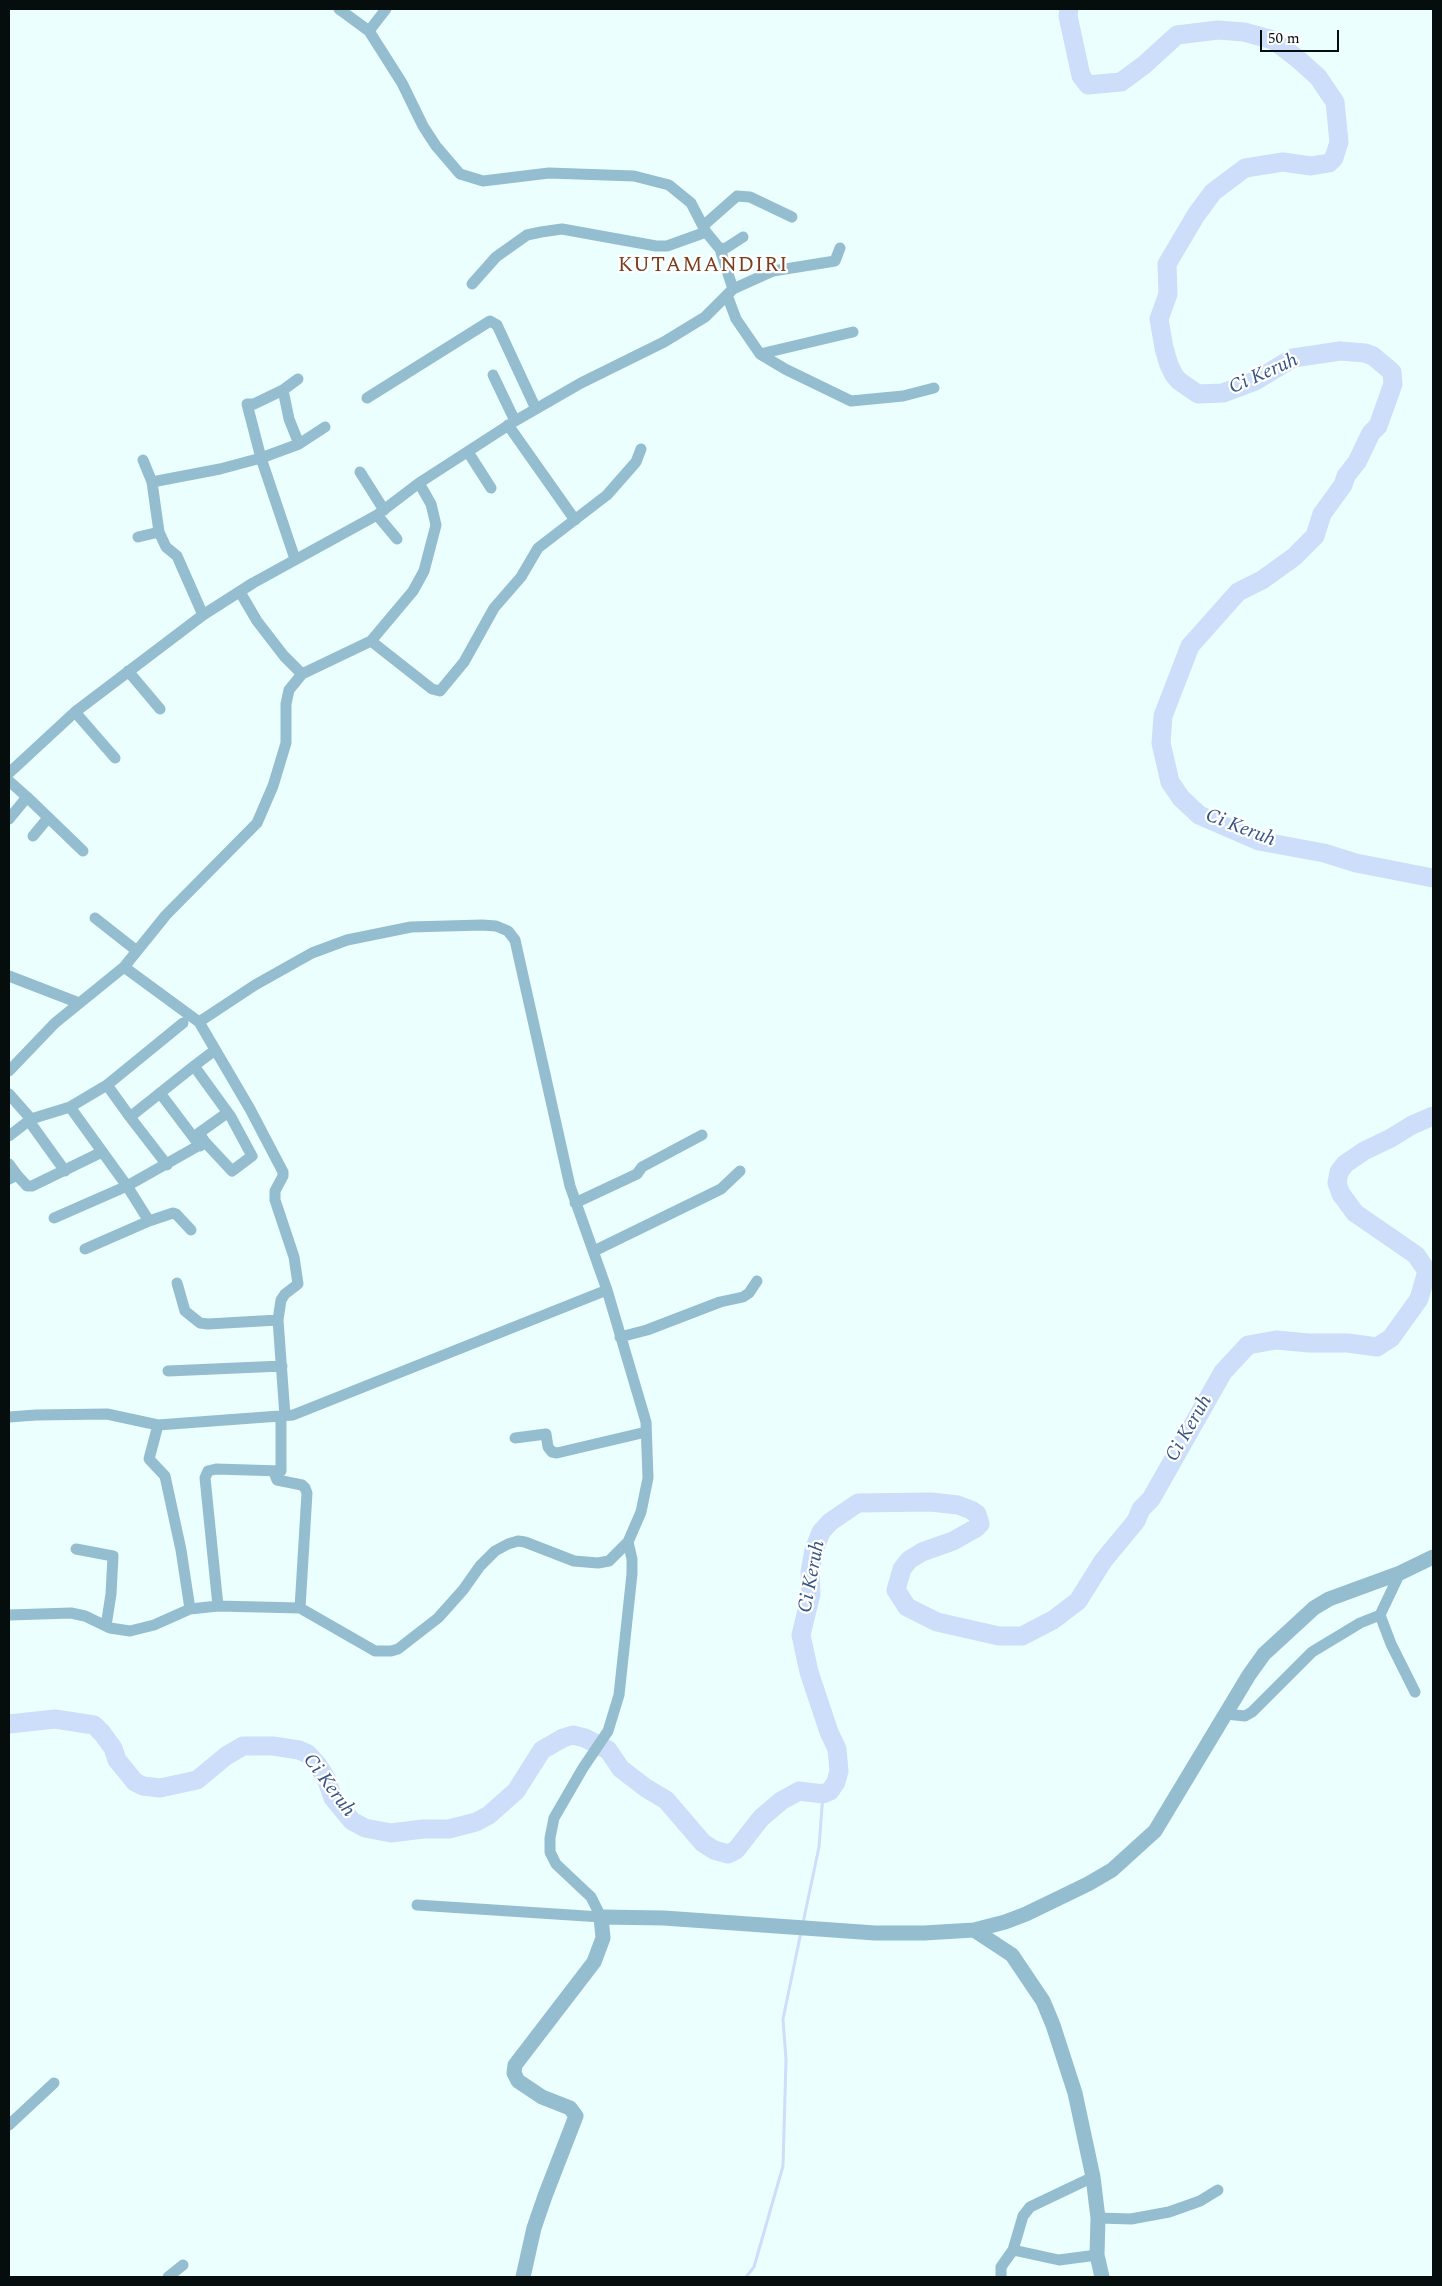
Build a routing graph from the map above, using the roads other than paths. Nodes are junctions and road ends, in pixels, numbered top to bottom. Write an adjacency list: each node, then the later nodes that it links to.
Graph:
1 (339, 9): 3 (street)
2 (386, 9): 3 (street)
3 (369, 31): 5 (street)
4 (792, 216): 5 (street)
5 (704, 229): 8 (street); 9 (street)
6 (743, 237): 8 (street)
7 (840, 248): 10 (street)
8 (720, 249): 10 (street)
9 (472, 284)
10 (730, 292): 12 (street); 18 (street)
11 (853, 332): 12 (street)
12 (760, 354): 15 (street)
13 (493, 375): 19 (street)
14 (298, 379): 16 (street)
15 (934, 388)
16 (283, 390): 21 (street); 24 (street)
17 (367, 398): 18 (street)
18 (536, 409): 19 (street)
19 (512, 423): 23 (street); 31 (street)
20 (325, 427): 21 (street)
21 (299, 444): 24 (street)
22 (641, 448): 31 (street)
23 (468, 452): 28 (street); 29 (street)
24 (261, 458): 27 (street); 35 (street)
25 (143, 460): 27 (street)
26 (360, 472): 30 (street)
27 (152, 482): 32 (street)
28 (419, 483): 30 (street); 38 (street)
29 (491, 488)
30 (380, 512): 34 (street); 35 (street)
31 (575, 520): 38 (street)
32 (159, 532): 33 (street); 37 (street)
33 (138, 537)
34 (397, 539)
35 (295, 560): 36 (street)
36 (240, 592): 37 (street); 40 (street)
37 (203, 615): 39 (street)
38 (371, 641): 40 (street)
39 (128, 671): 41 (street); 42 (street)
40 (302, 674): 52 (street)
41 (160, 709)
42 (75, 712): 43 (street); 44 (street)
43 (116, 758)
44 (10, 770)
45 (9, 781): 46 (street)
46 (27, 798): 47 (street); 48 (street)
47 (48, 818): 49 (street); 50 (street)
48 (9, 819)
49 (33, 836)
50 (83, 851)
51 (95, 918): 52 (street)
52 (137, 950): 53 (street)
53 (124, 967): 55 (street); 56 (street)
54 (9, 976): 55 (street)
55 (79, 1003): 60 (street)
56 (199, 1022): 58 (street); 78 (street)
57 (183, 1023): 61 (street)
58 (215, 1050): 59 (street); 87 (street)
59 (194, 1066): 62 (street); 65 (street)
60 (9, 1070)
61 (107, 1084): 64 (street); 66 (street)
62 (160, 1093): 66 (street); 70 (street)
63 (9, 1094): 67 (street)
64 (70, 1107): 67 (street); 71 (street)
65 (227, 1112): 70 (street); 70 (street)
66 (130, 1117): 73 (street)
67 (30, 1120): 69 (street); 74 (street)
68 (702, 1134): 78 (street)
69 (9, 1136)
70 (199, 1139): 73 (street)
71 (102, 1152): 74 (street); 77 (street)
72 (9, 1164): 76 (street)
73 (167, 1165): 77 (street)
74 (65, 1171): 76 (street)
75 (740, 1171): 83 (street)
76 (13, 1177)
77 (127, 1186): 79 (street); 80 (street)
78 (575, 1203): 83 (street)
79 (54, 1218)
80 (149, 1221): 81 (street); 82 (street)
81 (191, 1230)
82 (85, 1250)
83 (594, 1251): 86 (street)
84 (757, 1280): 88 (street)
85 (176, 1283): 87 (street)
86 (608, 1290): 88 (street); 91 (street)
87 (278, 1320): 89 (street)
88 (620, 1338): 94 (street)
89 (282, 1366): 90 (street); 91 (street)
90 (168, 1371)
91 (283, 1416): 93 (street); 96 (street)
92 (9, 1417): 93 (street)
93 (158, 1425): 103 (street)
94 (646, 1432): 95 (street); 97 (street)
95 (515, 1438)
96 (274, 1472): 101 (street); 102 (street)
97 (628, 1542): 102 (street); 110 (street)
98 (76, 1549): 106 (street)
99 (1433, 1557): 100 (street)
100 (1400, 1574): 105 (street); 108 (street)
101 (218, 1606): 102 (street); 103 (street)
102 (300, 1608)
103 (190, 1609): 106 (street)
104 (9, 1615): 106 (street)
105 (1380, 1616): 107 (street); 108 (street)
106 (106, 1626)
107 (1415, 1692)
108 (1226, 1714): 111 (street)
109 (417, 1904): 110 (street)
110 (601, 1918): 111 (street); 121 (street)
111 (974, 1930): 114 (street)
112 (54, 2083): 113 (street)
113 (9, 2125)
114 (1093, 2177): 116 (street); 117 (street)
115 (1218, 2190): 116 (street)
116 (1098, 2218): 118 (street)
117 (1013, 2250): 118 (street); 122 (street)
118 (1097, 2255): 123 (street)
119 (183, 2264): 120 (street)
120 (168, 2277)
121 (523, 2277)
122 (1001, 2277)
123 (1102, 2277)

